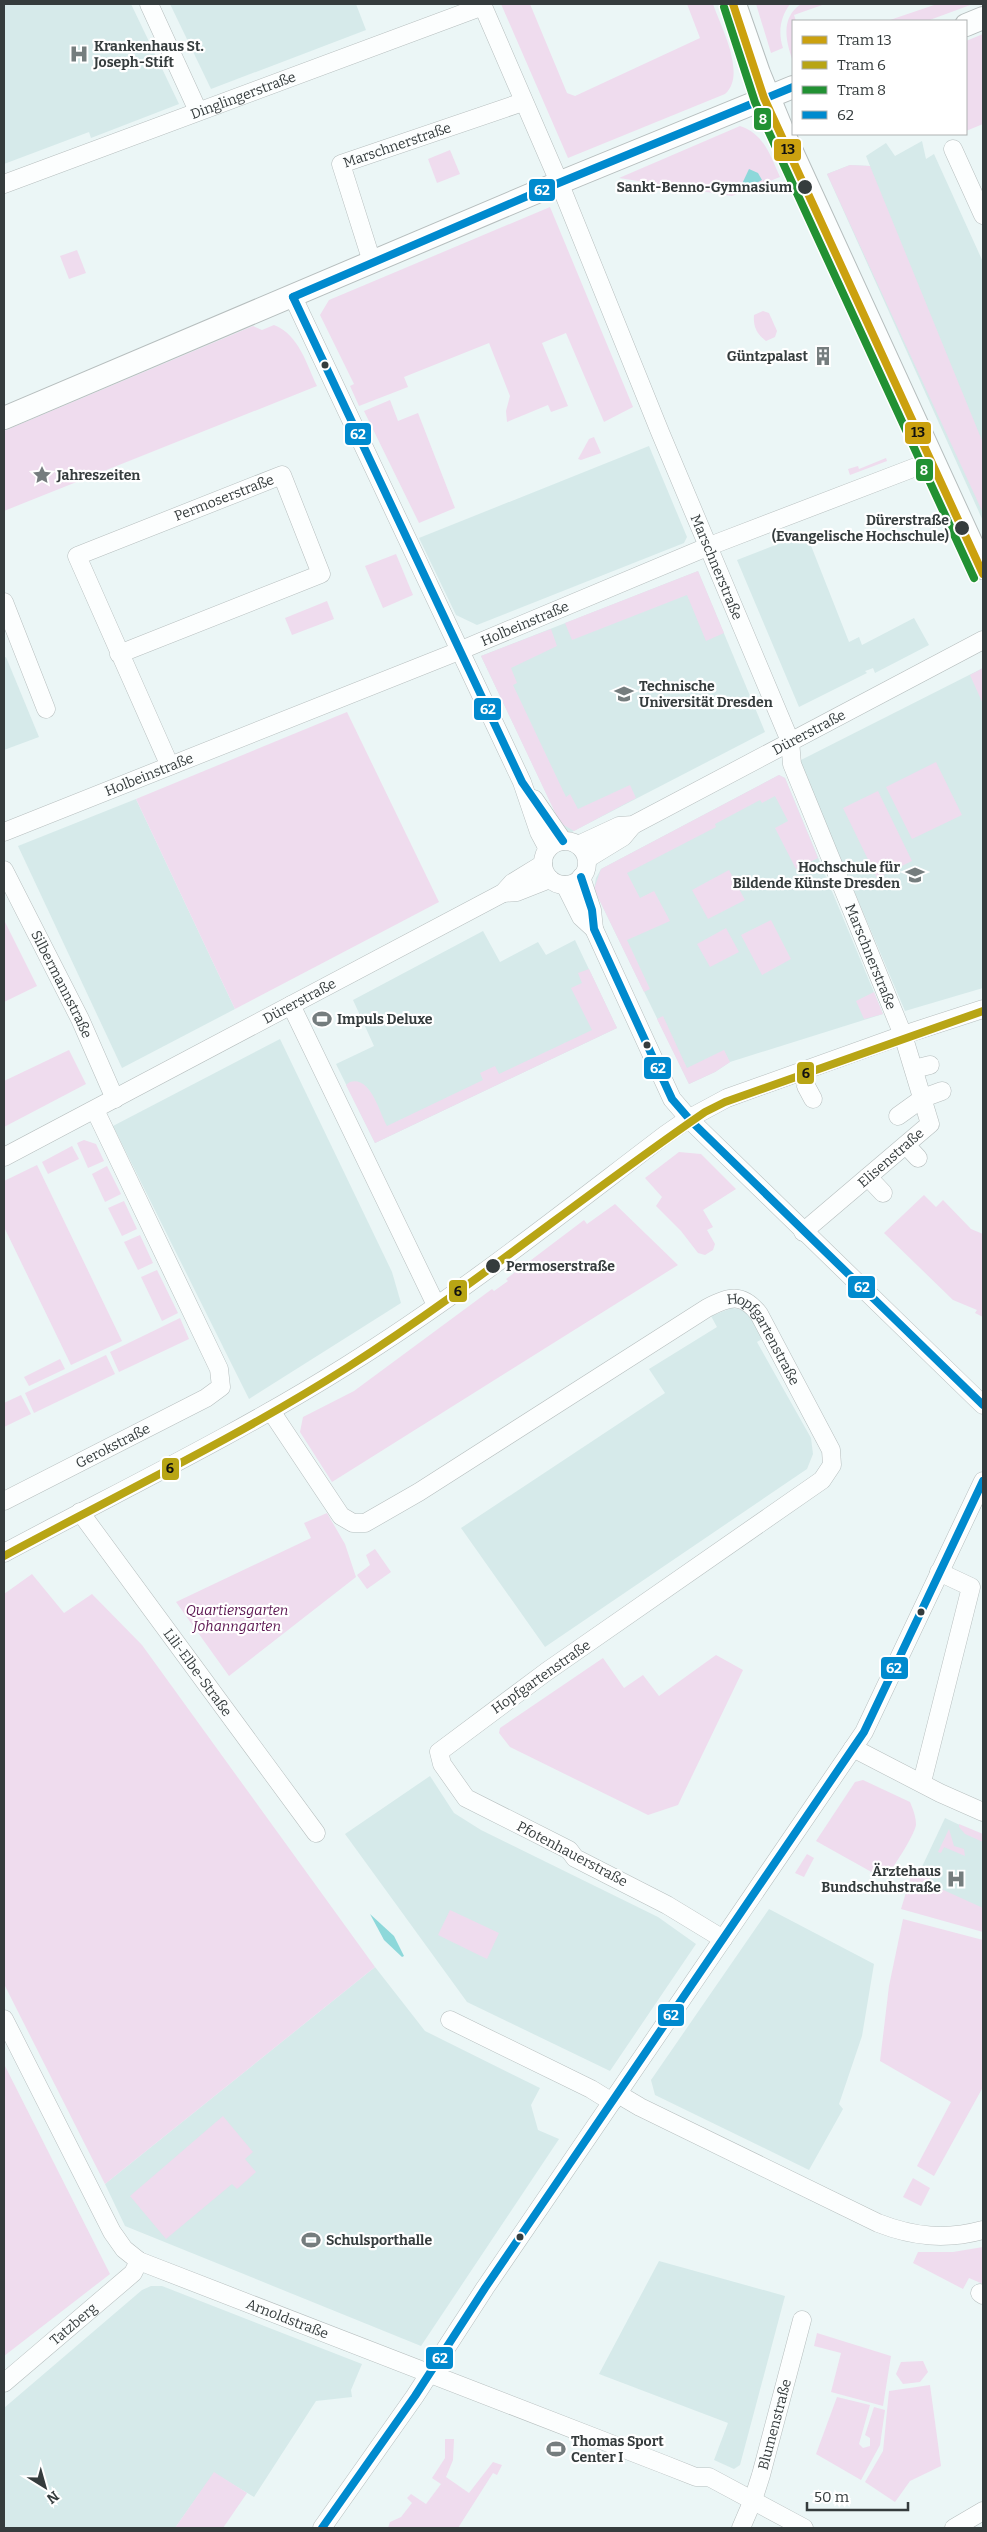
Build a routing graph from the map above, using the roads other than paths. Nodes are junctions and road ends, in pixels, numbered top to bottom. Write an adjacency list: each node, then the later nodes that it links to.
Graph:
1 (149, 4): 9 (street)
2 (735, 4): 7 (main road)
3 (482, 5): 8 (street, Marschnerstraße); 9 (street, Dinglingerstraße)
4 (983, 18): 5 (main road)
5 (967, 25)
6 (792, 87): 7 (main road)
7 (768, 96): 11 (main road); 17 (main road)
8 (523, 102): 11 (street, Marschnerstraße); 14 (street, Marschnerstraße)
9 (198, 111): 12 (street, Dinglingerstraße)
10 (953, 148): 13 (street)
11 (559, 182): 14 (main road); 18 (street, Marschnerstraße)
12 (4, 184)
13 (983, 215)
14 (372, 262): 15 (main road)
15 (293, 297): 16 (main road); 22 (street)
16 (4, 418)
17 (934, 460): 18 (street, Holbeinstraße); 19 (main road)
18 (707, 547): 22 (street, Holbeinstraße); 25 (street, Marschnerstraße)
19 (983, 568)
20 (4, 602): 24 (street)
21 (983, 640): 25 (street, Dürerstraße)
22 (459, 651): 26 (street, Holbeinstraße); 28 (street)
23 (119, 654): 23 (street, Permoserstraße); 26 (street, Permoserstraße)
24 (46, 709)
25 (790, 741): 28 (street, Dürerstraße); 33 (street, Marschnerstraße)
26 (169, 764): 27 (street, Holbeinstraße)
27 (4, 832)
28 (562, 860): 30 (street); 30 (street); 31 (street, Dürerstraße)
29 (4, 870): 36 (street, Silbermannstraße)
30 (594, 929): 39 (street)
31 (291, 1005): 36 (street, Dürerstraße); 46 (street)
32 (983, 1009): 33 (street)
33 (904, 1035): 35 (street, Elisenstraße); 39 (street)
34 (942, 1091): 35 (street)
35 (922, 1098): 38 (street); 40 (street, Elisenstraße)
36 (115, 1100): 37 (street, Dürerstraße)
37 (95, 1110): 41 (street, Dürerstraße); 50 (street, Gerokstraße)
38 (898, 1116)
39 (688, 1119): 45 (street); 46 (street)
40 (906, 1145): 42 (street); 43 (street, Elisenstraße)
41 (4, 1157)
42 (918, 1158)
43 (868, 1178): 44 (street); 45 (street, Elisenstraße)
44 (883, 1194)
45 (803, 1232): 47 (street)
46 (436, 1306): 48 (street)
47 (983, 1405)
48 (271, 1411): 51 (street); 55 (street, Hopfgartenstraße)
49 (983, 1481): 53 (street)
50 (4, 1501)
51 (80, 1512): 52 (street); 58 (street, Lili-Elbe-Straße)
52 (4, 1553)
53 (938, 1572): 54 (street); 56 (street)
54 (853, 1748): 56 (street); 59 (street)
55 (440, 1752): 59 (street, Pfotenhauerstraße)
56 (922, 1782): 57 (street)
57 (983, 1812)
58 (316, 1833)
59 (723, 1939): 62 (street)
60 (4, 2019): 64 (street, Arnoldstraße)
61 (450, 2020): 62 (street)
62 (615, 2098): 63 (street); 66 (street)
63 (983, 2230)
64 (139, 2261): 66 (street, Arnoldstraße); 67 (street, Tatzberg)
65 (802, 2320): 68 (street, Blumenstraße)
66 (429, 2373): 68 (street, Arnoldstraße); 70 (street)
67 (4, 2383)
68 (753, 2500): 71 (street, Blumenstraße); 72 (street, Arnoldstraße)
69 (983, 2512): 73 (street)
70 (322, 2528)
71 (741, 2528)
72 (804, 2528)
73 (954, 2528)

